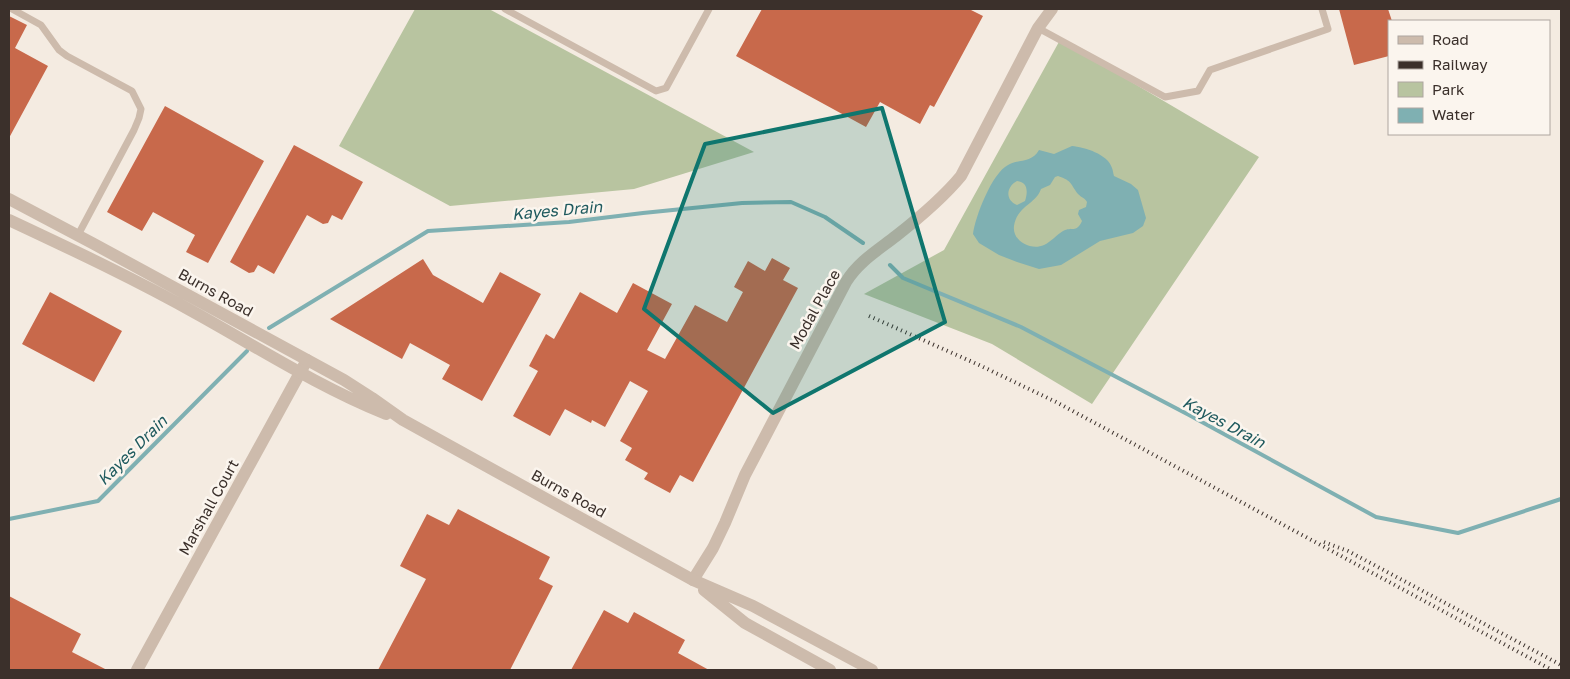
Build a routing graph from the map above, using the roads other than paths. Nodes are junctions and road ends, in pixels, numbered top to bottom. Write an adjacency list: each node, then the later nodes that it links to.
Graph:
1 (12, 9): 9 (lane)
2 (505, 9): 3 (lane)
3 (709, 9)
4 (1052, 9): 6 (street, Modal Place)
5 (1322, 9): 6 (lane)
6 (1038, 28): 14 (street, Modal Place)
7 (9, 199): 9 (street, Burns Road)
8 (9, 220): 10 (street, Burns Road)
9 (78, 235): 10 (street); 11 (street, Burns Road)
10 (70, 249): 12 (street, Burns Road)
11 (307, 360): 12 (street, Marshall Court); 13 (street, Burns Road)
12 (300, 372): 13 (street, Burns Road); 15 (street, Marshall Court)
13 (403, 420): 14 (street, Burns Road)
14 (692, 580): 16 (street, Burns Road); 17 (street, Burns Road)
15 (137, 670)
16 (830, 670)
17 (872, 670)

